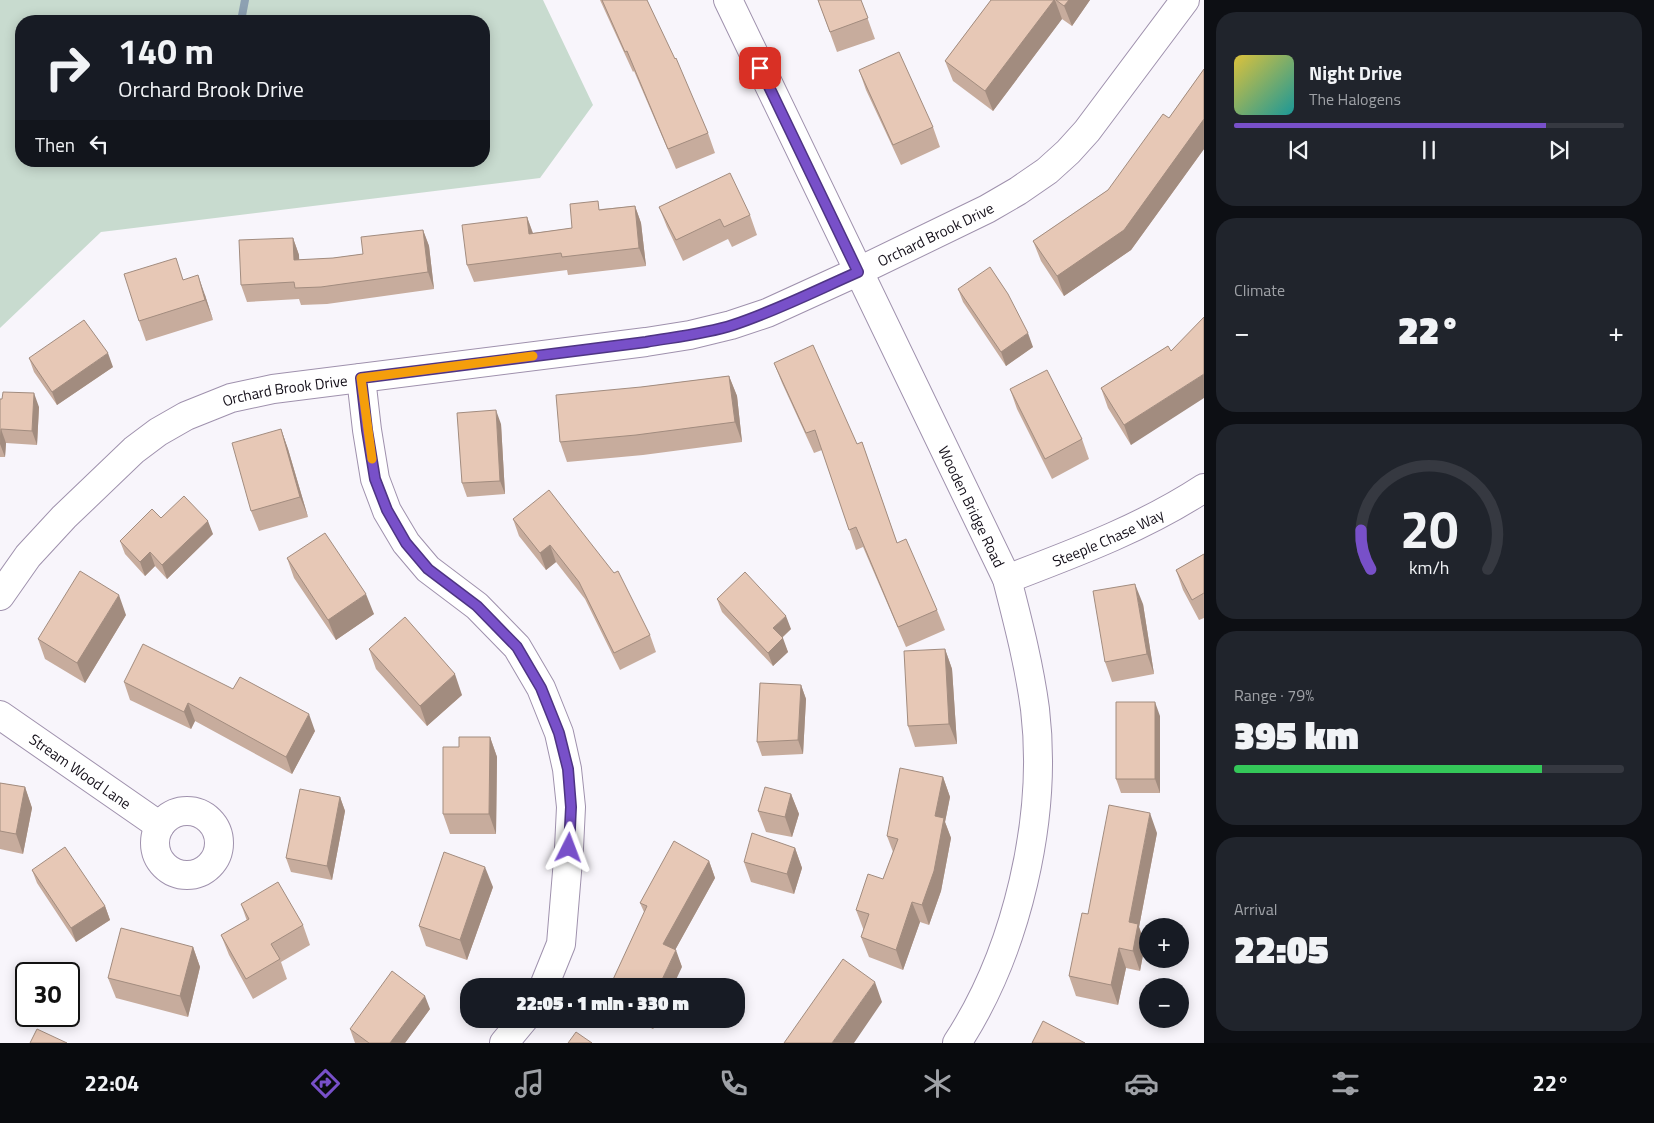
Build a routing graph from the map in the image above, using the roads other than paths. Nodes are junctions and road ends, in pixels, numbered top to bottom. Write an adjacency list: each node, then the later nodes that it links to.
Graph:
1 (728, 0): 3 (street, Wooden Bridge Road)
2 (1185, 0): 3 (street, Orchard Brook Drive)
3 (858, 272): 4 (street, Orchard Brook Drive); 6 (street, Wooden Bridge Road)
4 (361, 378): 7 (street, Orchard Brook Drive); 10 (street)
5 (1204, 488): 6 (street, Steeple Chase Way)
6 (1007, 579): 13 (street, Wooden Bridge Road)
7 (0, 596)
8 (0, 715): 9 (street, Stream Wood Lane)
9 (160, 826)
10 (547, 978)
11 (516, 1028): 12 (street)
12 (504, 1043)
13 (957, 1043)

